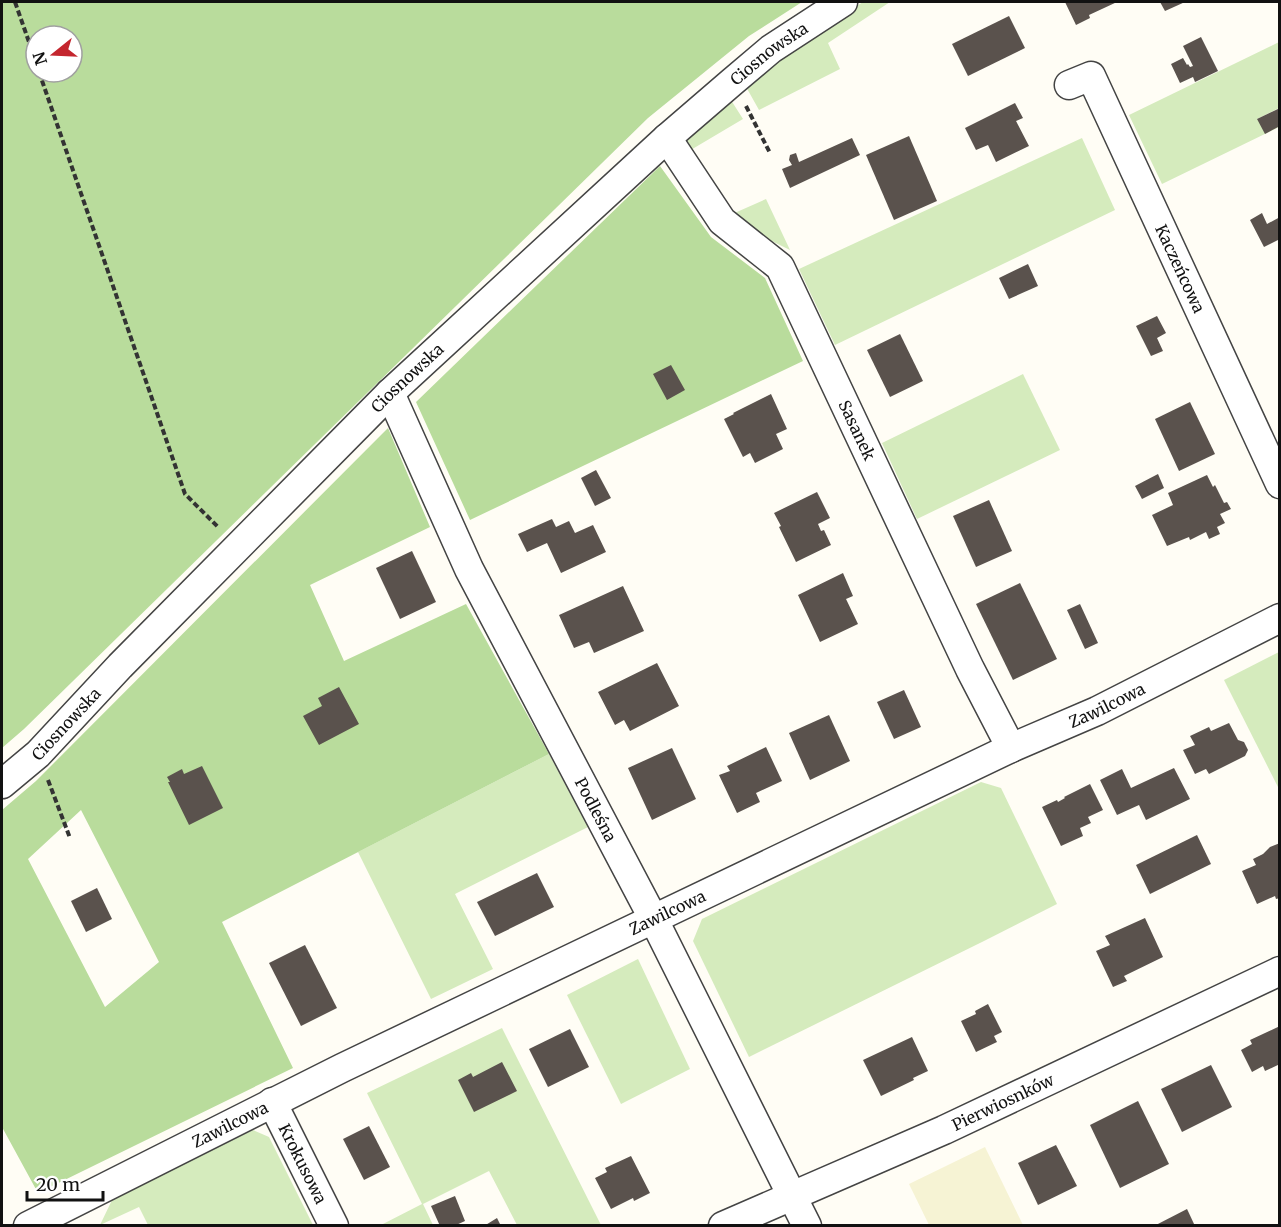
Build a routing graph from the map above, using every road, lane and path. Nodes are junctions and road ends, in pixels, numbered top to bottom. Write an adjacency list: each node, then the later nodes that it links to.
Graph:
1 (15, 2): 3 (path)
2 (843, 2): 4 (street, Ciosnowska)
3 (24, 28)
4 (732, 82): 7 (street, Ciosnowska); 8 (path)
5 (43, 84): 11 (path)
6 (1069, 85): 10 (street, Kaczeńcowa)
7 (667, 138): 9 (street, Ciosnowska); 13 (street, Sasanek)
8 (770, 153)
9 (390, 393): 11 (street, Ciosnowska); 17 (street, Podleśna)
10 (1280, 484)
11 (238, 548): 14 (street, Ciosnowska)
12 (1280, 618): 13 (street, Zawilcowa)
13 (1011, 748): 17 (street, Zawilcowa)
14 (38, 754): 15 (street, Ciosnowska); 16 (path)
15 (2, 784)
16 (70, 838)
17 (654, 920): 19 (street, Zawilcowa); 20 (street, Podleśna)
18 (1280, 971): 20 (street, Pierwiosnków)
19 (272, 1102): 21 (street, Zawilcowa); 22 (street, Krokusowa)
20 (792, 1195): 23 (street, Pierwiosnków); 24 (street, Podleśna)
21 (28, 1226)
22 (334, 1226)
23 (723, 1226)
24 (807, 1226)

